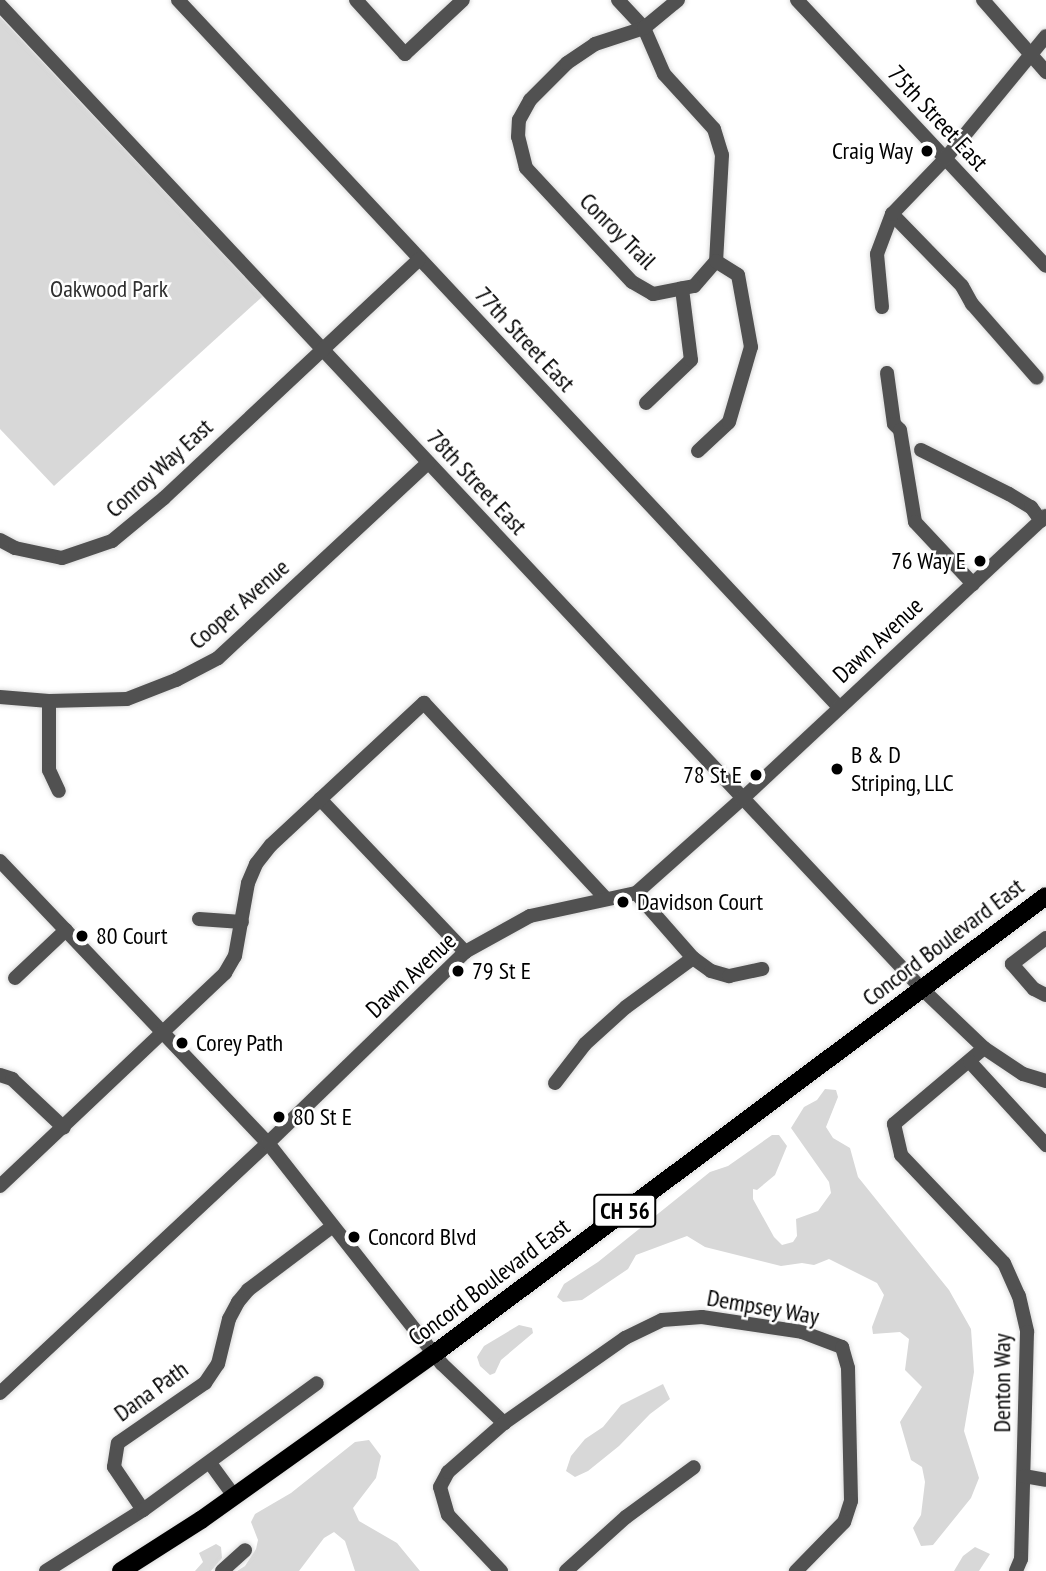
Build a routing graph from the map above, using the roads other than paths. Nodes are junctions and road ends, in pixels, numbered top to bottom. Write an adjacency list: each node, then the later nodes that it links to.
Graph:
1 (178, 0): 15 (street, 77th Street East)
2 (463, 0): 7 (street)
3 (618, 0): 9 (street)
4 (678, 0): 9 (street, Conroy Trail)
5 (797, 0): 13 (street, 75th Street East)
6 (983, 0): 11 (street)
7 (362, 2)
8 (0, 5): 20 (street, 78th Street East)
9 (644, 28): 16 (street); 18 (street, Conroy Trail)
10 (1046, 36): 11 (street)
11 (1030, 55): 12 (street); 13 (street)
12 (1046, 72)
13 (945, 159): 14 (street); 17 (street, 75th Street East)
14 (892, 214): 19 (street); 22 (street)
15 (419, 259): 20 (street, Conroy Way East); 32 (street, 77th Street East)
16 (716, 261): 18 (street); 25 (street)
17 (1046, 266)
18 (682, 289): 23 (street)
19 (882, 307)
20 (323, 349): 26 (street, 78th Street East); 28 (street, Conroy Way East)
21 (887, 373): 29 (street)
22 (1037, 378)
23 (646, 403)
24 (921, 450): 27 (street)
25 (698, 451)
26 (428, 463): 31 (street, Cooper Avenue); 35 (street, 78th Street East)
27 (1043, 519): 29 (street, Dawn Avenue)
28 (0, 540)
29 (973, 584): 32 (street, Dawn Avenue)
30 (0, 697): 31 (street, Cooper Avenue)
31 (49, 701): 33 (street)
32 (839, 708): 35 (street, Dawn Avenue)
33 (59, 791)
34 (320, 799): 39 (street); 41 (street); 44 (street)
35 (742, 799): 37 (street, Dawn Avenue); 48 (street, 78th Street East)
36 (0, 860): 42 (street)
37 (636, 893): 39 (street, Dawn Avenue); 45 (street)
38 (1046, 896): 48 (main road, Concord Boulevard East / CH 56)
39 (605, 898): 44 (street, Dawn Avenue)
40 (199, 919): 41 (street)
41 (242, 922): 50 (street)
42 (66, 930): 47 (street); 50 (street)
43 (1046, 938): 49 (street)
44 (465, 952): 57 (street, Dawn Avenue)
45 (693, 958): 46 (street); 55 (street)
46 (762, 969)
47 (15, 978)
48 (921, 988): 51 (street, 78th Street East); 61 (main road, Concord Boulevard East / CH 56)
49 (1046, 995)
50 (162, 1033): 56 (street); 57 (street)
51 (984, 1048): 52 (street); 54 (street, 78th Street East)
52 (970, 1062): 58 (street); 67 (street, Denton Way)
53 (0, 1075): 56 (street)
54 (1046, 1081)
55 (555, 1083)
56 (64, 1128): 59 (street)
57 (268, 1143): 60 (street); 63 (street, Dawn Avenue)
58 (1046, 1145)
59 (0, 1185)
60 (333, 1226): 61 (street); 70 (street, Dana Path)
61 (434, 1354): 64 (street); 69 (main road, Concord Boulevard East / CH 56)
62 (317, 1383): 65 (street)
63 (0, 1393)
64 (504, 1423): 75 (street); 77 (street, Dempsey Way)
65 (210, 1463): 69 (street); 70 (street)
66 (694, 1467): 76 (street)
67 (1024, 1476): 68 (street); 78 (street, Denton Way)
68 (1046, 1480)
69 (234, 1496): 73 (main road, Concord Boulevard East / CH 56)
70 (144, 1510): 72 (street)
71 (245, 1550): 74 (street)
72 (46, 1571)
73 (121, 1571)
74 (222, 1571)
75 (501, 1571)
76 (566, 1571)
77 (796, 1571)
78 (1016, 1571)

